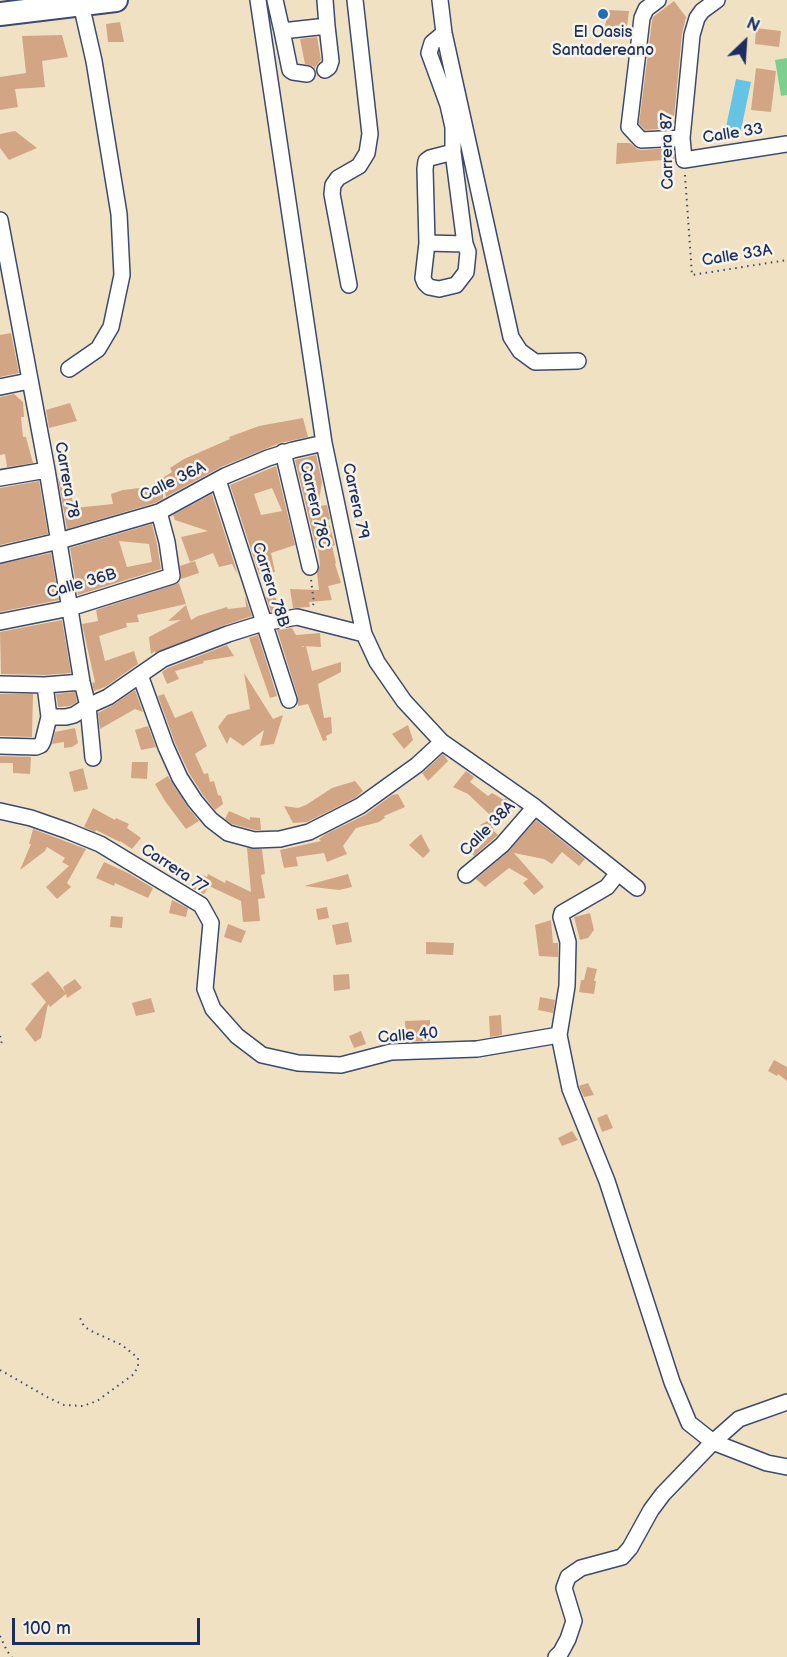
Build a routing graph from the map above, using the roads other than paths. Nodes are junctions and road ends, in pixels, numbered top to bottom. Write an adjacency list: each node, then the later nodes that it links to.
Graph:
1 (116, 0): 9 (highway)
2 (258, 0): 28 (street, Carrera 79)
3 (275, 0): 12 (street)
4 (325, 0): 11 (street)
5 (355, 0): 23 (street)
6 (440, 0): 13 (street)
7 (658, 0): 16 (street)
8 (717, 0): 16 (street, Carrera 87)
9 (71, 3): 10 (highway); 25 (street)
10 (0, 14)
11 (327, 26): 12 (street); 14 (street)
12 (282, 31): 15 (street)
13 (444, 33): 18 (street); 24 (street)
14 (325, 70)
15 (307, 74)
16 (682, 138): 19 (street, Carrera 87)
17 (787, 144): 19 (street, Calle 33)
18 (453, 152): 21 (street); 22 (street)
19 (684, 160)
20 (0, 220): 26 (street, Carrera 78)
21 (427, 243): 22 (street); 22 (street)
22 (465, 244)
23 (349, 285)
24 (578, 361)
25 (69, 369)
26 (29, 381): 27 (street); 30 (street, Carrera 78)
27 (0, 387)
28 (324, 443): 29 (street, Calle 36A); 40 (street, Carrera 79)
29 (283, 452): 32 (street, Calle 36A); 36 (street, Carrera 78C)
30 (47, 470): 31 (street); 34 (street, Carrera 78)
31 (0, 477)
32 (218, 480): 33 (street, Calle 36A); 39 (street, Carrera 78B)
33 (159, 512): 34 (street, Calle 36A); 37 (street, Calle 36B)
34 (59, 541): 35 (street, Calle 36A); 37 (street, Carrera 78)
35 (0, 555)
36 (310, 567)
37 (70, 608): 38 (street, Calle 36B); 42 (street, Carrera 78)
38 (0, 622)
39 (263, 623): 40 (street); 41 (street); 45 (street, Carrera 78B)
40 (364, 634): 48 (street, Carrera 79)
41 (140, 675): 46 (street); 48 (street)
42 (82, 682): 44 (street); 46 (street, Carrera 78)
43 (0, 684): 44 (street)
44 (45, 685): 47 (street)
45 (288, 700)
46 (88, 706): 47 (street); 50 (street, Carrera 78)
47 (49, 717): 49 (street)
48 (442, 742): 51 (street, Carrera 79)
49 (0, 746)
50 (93, 752)
51 (535, 807): 53 (street, Carrera 79); 54 (street, Calle 38A)
52 (0, 811): 57 (street, Carrera 77)
53 (618, 873): 55 (street, Carrera 79); 56 (street)
54 (466, 875)
55 (637, 888)
56 (559, 1035): 57 (street, Calle 40); 59 (street)
57 (262, 1055)
58 (787, 1402): 59 (street)
59 (713, 1442): 60 (street); 61 (street)
60 (787, 1467)
61 (556, 1657)

